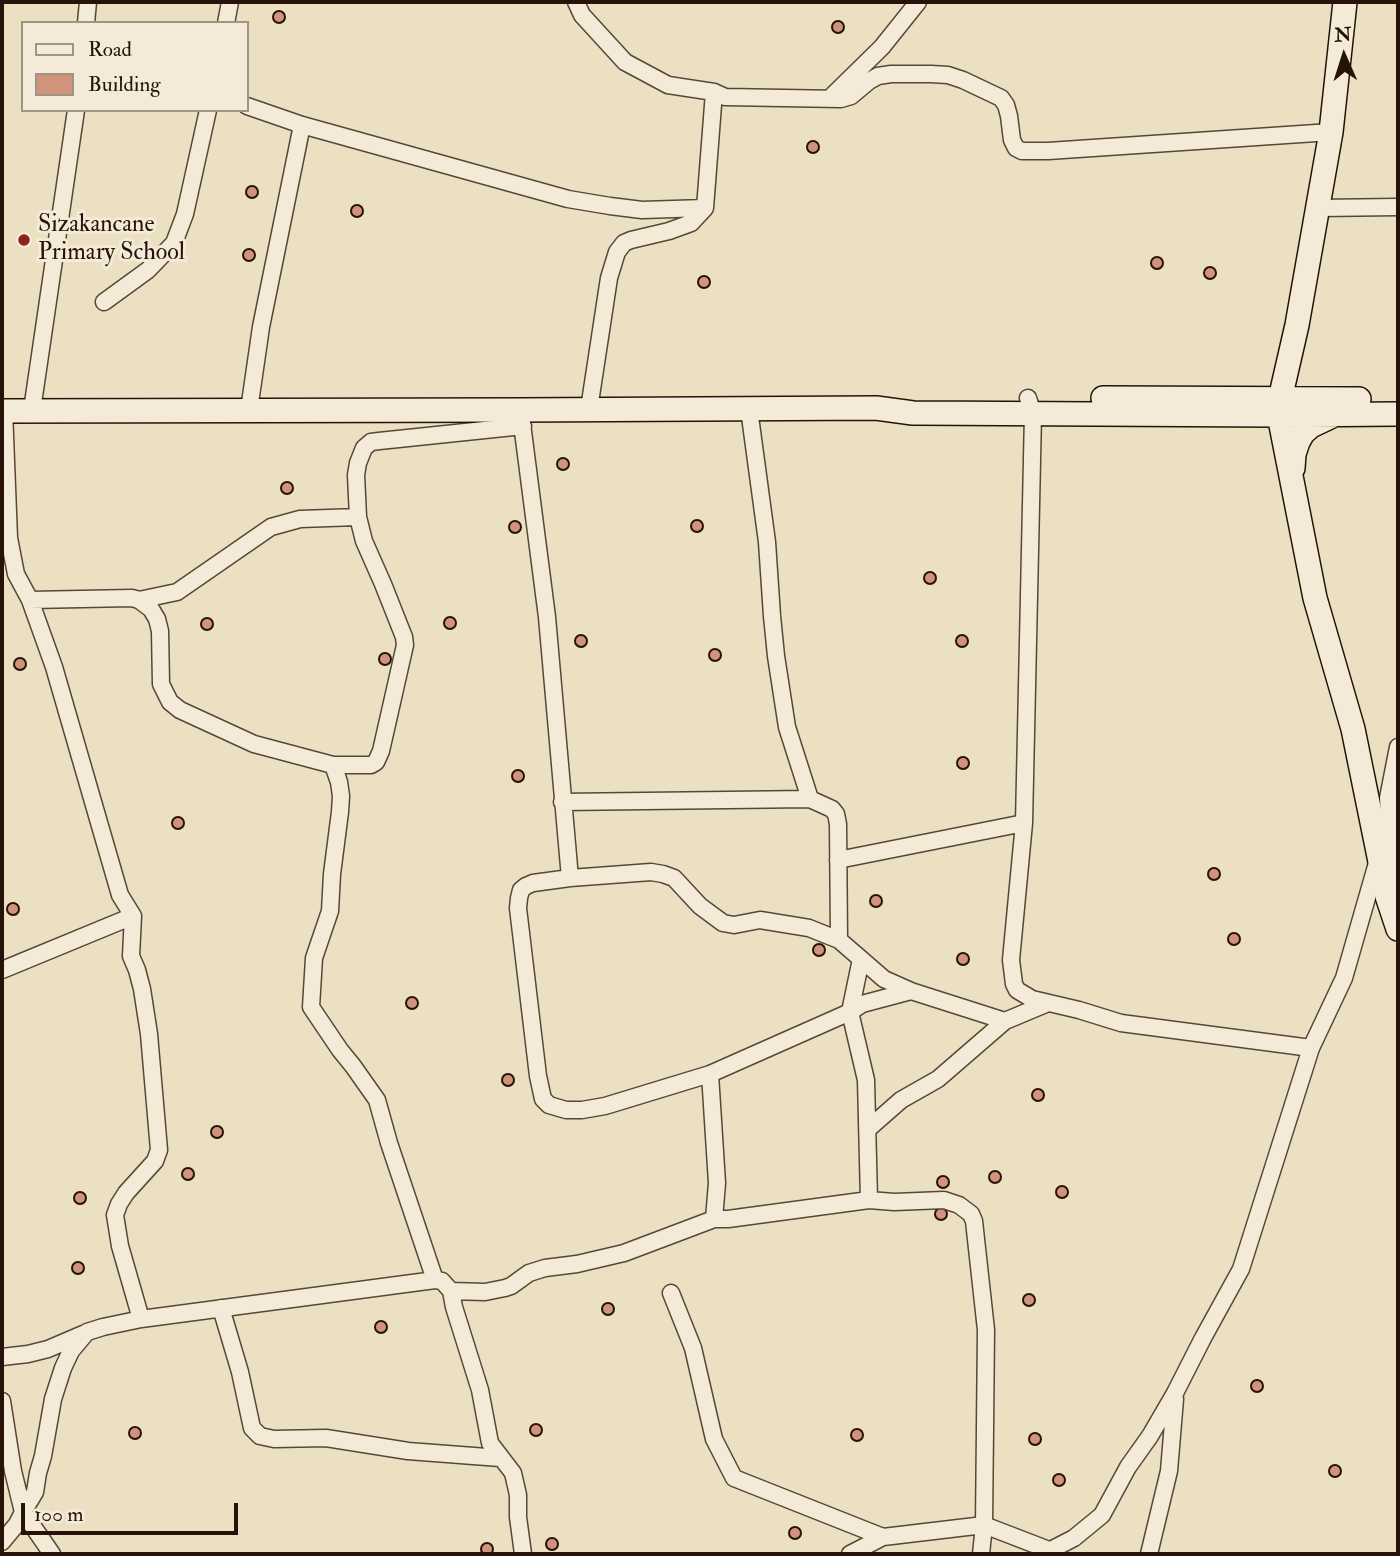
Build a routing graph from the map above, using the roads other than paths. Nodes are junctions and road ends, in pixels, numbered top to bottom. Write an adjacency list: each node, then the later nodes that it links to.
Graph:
1 (88, 2): 6 (street)
2 (230, 2): 7 (street)
3 (576, 2): 8 (street)
4 (918, 2): 9 (street)
5 (1345, 2): 14 (street)
6 (86, 21)
7 (226, 21)
8 (714, 92): 9 (street); 16 (street)
9 (829, 99): 14 (street)
10 (248, 106): 13 (street)
11 (76, 112): 26 (street)
12 (208, 112): 18 (street)
13 (302, 125): 16 (street); 24 (street)
14 (1331, 132): 17 (street)
15 (1398, 207): 17 (street)
16 (705, 208): 23 (street)
17 (1318, 208): 21 (street)
18 (104, 302)
19 (1398, 399): 21 (street)
20 (1030, 406): 21 (street); 22 (street); 29 (street); 40 (street)
21 (1279, 407): 27 (street); 29 (street); 31 (street)
22 (749, 408): 23 (street); 38 (street)
23 (589, 409): 30 (street)
24 (249, 410): 26 (street); 30 (street)
25 (3, 411): 26 (street); 33 (street)
26 (32, 411)
27 (1335, 414): 28 (street); 31 (street)
28 (1398, 414)
29 (1237, 415): 31 (street)
30 (521, 418): 32 (street); 39 (street)
31 (1292, 478): 41 (street)
32 (358, 517): 35 (street); 37 (street)
33 (9, 576): 34 (street)
34 (30, 600): 35 (street); 45 (street)
35 (139, 600): 37 (street)
36 (1398, 747): 44 (street)
37 (333, 765): 60 (street)
38 (810, 799): 39 (street); 42 (street)
39 (562, 802): 43 (street)
40 (1024, 823): 42 (street); 52 (street)
41 (1379, 858): 44 (street); 55 (street)
42 (838, 860): 47 (street)
43 (570, 877): 47 (street); 56 (street)
44 (1387, 896): 46 (street)
45 (133, 916): 50 (street); 64 (street)
46 (1398, 929)
47 (839, 940): 49 (street)
48 (2, 950): 50 (street)
49 (861, 958): 51 (street); 53 (street)
50 (5, 968)
51 (911, 991): 53 (street); 54 (street)
52 (1048, 1003): 54 (street); 55 (street)
53 (850, 1012): 56 (street); 57 (street)
54 (1005, 1021): 57 (street)
55 (1311, 1048): 67 (street)
56 (710, 1074): 59 (street)
57 (868, 1129): 58 (street)
58 (869, 1200): 59 (street); 71 (street)
59 (715, 1219): 61 (street)
60 (435, 1280): 61 (street); 63 (street)
61 (451, 1291): 69 (street)
62 (671, 1293): 72 (street)
63 (221, 1308): 64 (street); 69 (street)
64 (141, 1319): 65 (street)
65 (88, 1332): 66 (street); 70 (street)
66 (2, 1357)
67 (1175, 1393): 74 (street); 79 (street)
68 (2, 1401): 70 (street)
69 (500, 1458): 76 (street)
70 (23, 1512): 73 (street); 75 (street)
71 (984, 1525): 72 (street); 74 (street); 78 (street)
72 (883, 1536): 77 (street)
73 (2, 1542)
74 (1046, 1552)
75 (52, 1554)
76 (523, 1554)
77 (850, 1554)
78 (981, 1554)
79 (1149, 1554)

